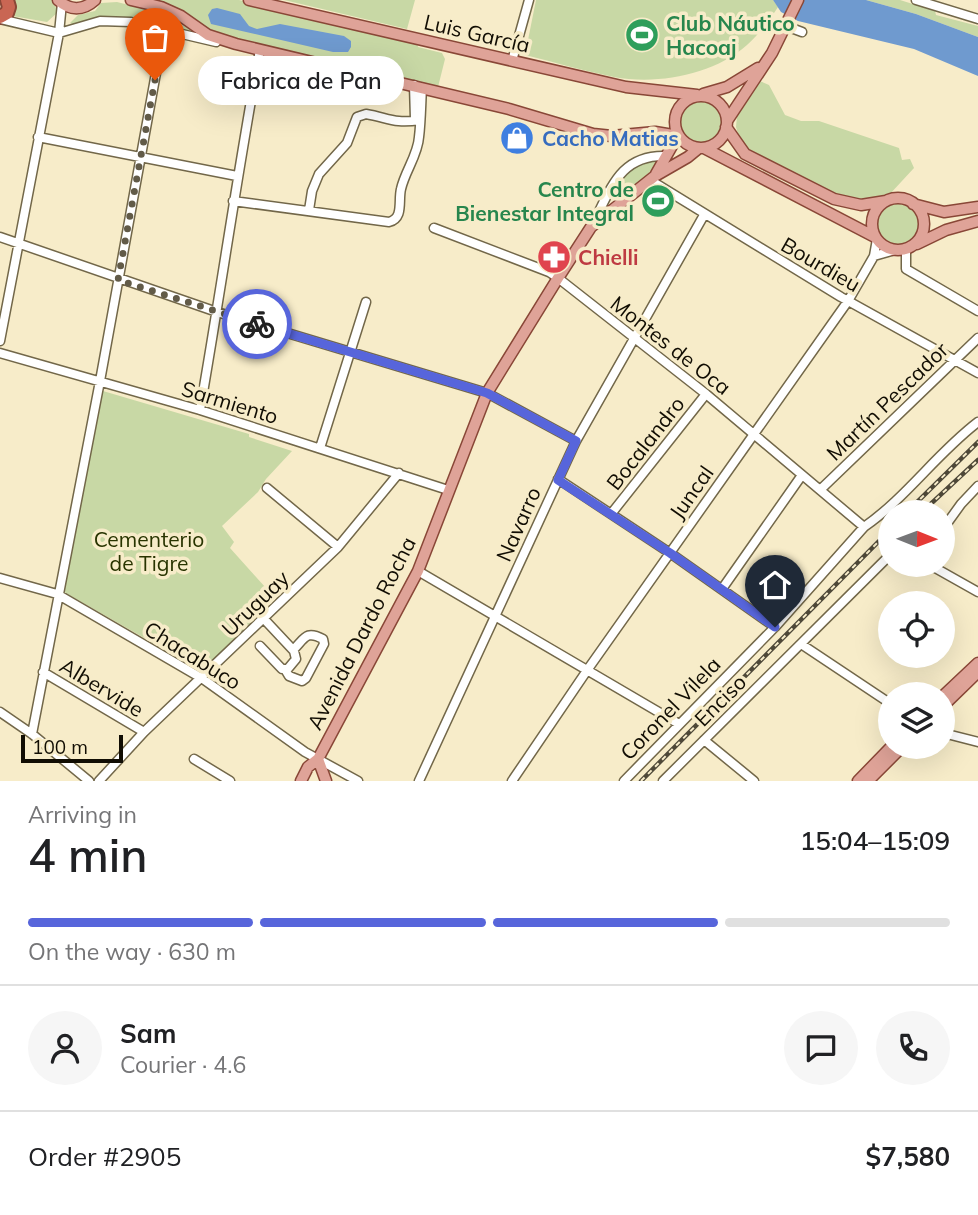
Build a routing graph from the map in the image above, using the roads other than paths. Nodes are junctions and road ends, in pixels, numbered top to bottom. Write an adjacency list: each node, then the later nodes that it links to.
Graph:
1 (6, 0): 12 (highway)
2 (95, 0): 10 (main road)
3 (131, 0): 19 (main road)
4 (249, 0): 9 (main road, Luis García)
5 (529, 0): 21 (street)
6 (798, 0): 14 (main road)
7 (921, 1): 13 (street)
8 (60, 2): 10 (main road); 11 (street)
9 (267, 2): 21 (main road, Luis García)
10 (76, 9): 18 (street)
11 (62, 17): 15 (street); 18 (street)
12 (0, 18): 15 (street)
13 (978, 19)
14 (787, 23): 17 (street); 22 (main road)
15 (40, 28): 18 (street)
16 (164, 29): 18 (street); 19 (street); 31 (street)
17 (802, 32)
18 (59, 33): 27 (street)
19 (236, 44): 20 (main road)
20 (260, 50): 23 (main road); 32 (street)
21 (512, 61): 24 (main road, Luis García)
22 (764, 63): 24 (main road, Luis García); 26 (main road)
23 (418, 86): 25 (street); 28 (main road)
24 (699, 95): 26 (main road); 28 (main road)
25 (418, 123): 40 (street); 40 (street)
26 (727, 124): 29 (main road); 35 (main road)
27 (38, 137): 31 (street); 47 (street)
28 (680, 137): 29 (main road); 30 (main road, Avenida Dardo Rocha)
29 (701, 148): 33 (main road, Avenida Dardo Rocha); 46 (main road)
30 (665, 156): 33 (main road, Avenida Dardo Rocha); 34 (street, Avenida Dardo Rocha)
31 (140, 157): 32 (street); 51 (street)
32 (237, 176): 36 (street)
33 (652, 178): 37 (main road, Avenida Dardo Rocha); 41 (street, Bourdieu)
34 (612, 189): 37 (street); 43 (street, Avenida Dardo Rocha)
35 (888, 200): 38 (main road); 46 (main road)
36 (233, 201): 40 (street); 55 (street)
37 (624, 201): 43 (main road, Avenida Dardo Rocha)
38 (911, 202): 39 (main road); 48 (main road)
39 (978, 207)
40 (309, 210)
41 (704, 215): 52 (street, Bourdieu); 56 (street, Navarro)
42 (978, 221): 48 (main road)
43 (591, 227): 50 (main road, Avenida Dardo Rocha)
44 (434, 228): 50 (street, Montes de Oca)
45 (0, 237): 47 (street)
46 (876, 238): 48 (main road); 49 (street, Juncal)
47 (19, 245): 51 (street); 58 (street)
48 (904, 249): 49 (street); 54 (street)
49 (874, 256): 52 (street, Juncal)
50 (558, 278): 56 (street, Montes de Oca); 64 (main road, Avenida Dardo Rocha)
51 (118, 280): 55 (street); 63 (street)
52 (848, 301): 61 (street, Bourdieu); 68 (street, Juncal)
53 (366, 302): 59 (street)
54 (978, 311)
55 (217, 312): 59 (street); 66 (street)
56 (633, 336): 65 (street, Montes de Oca); 69 (street, Navarro)
57 (978, 338): 61 (street, Martín Pescador)
58 (0, 341)
59 (351, 351): 64 (street); 70 (street)
60 (0, 353): 63 (street, Sarmiento)
61 (955, 360): 62 (street, Bourdieu); 77 (street, Martín Pescador)
62 (978, 373)
63 (100, 381): 66 (street, Sarmiento); 89 (street)
64 (487, 393): 69 (street); 76 (main road, Avenida Dardo Rocha)
65 (706, 394): 68 (street, Montes de Oca); 79 (street, Bocalandro)
66 (200, 410): 70 (street, Sarmiento)
67 (978, 422): 80 (street, Coronel Vilela)
68 (754, 433): 72 (street, Montes de Oca); 82 (street, Juncal)
69 (576, 441): 73 (street, Navarro)
70 (320, 448): 71 (street, Sarmiento)
71 (399, 473): 76 (street, Sarmiento); 81 (street, Uruguay)
72 (802, 475): 77 (street, Montes de Oca); 87 (street)
73 (558, 480): 79 (street); 90 (street, Navarro)
74 (978, 486): 78 (street)
75 (267, 488): 81 (street)
76 (448, 490): 84 (main road, Avenida Dardo Rocha)
77 (820, 490): 80 (street, Montes de Oca)
78 (956, 511)
79 (611, 514): 82 (street)
80 (864, 527): 92 (street, Coronel Vilela)
81 (338, 547): 91 (street, Uruguay)
82 (670, 553): 87 (street); 98 (street, Juncal)
83 (878, 567): 93 (street, Enciso)
84 (418, 571): 90 (street); 113 (main road, Avenida Dardo Rocha)
85 (0, 578): 89 (street, Chacabuco)
86 (953, 578): 88 (street)
87 (722, 590): 92 (street)
88 (978, 592)
89 (57, 594): 99 (street); 101 (street, Chacabuco)
90 (496, 616): 98 (street); 122 (street, Navarro)
91 (264, 619): 95 (street); 101 (street, Uruguay)
92 (775, 627): 106 (street, Coronel Vilela)
93 (801, 644): 104 (street); 110 (street, Enciso)
94 (260, 646): 97 (street)
95 (293, 650): 97 (street); 97 (street)
96 (978, 663): 102 (main road)
97 (286, 668)
98 (588, 669): 106 (street); 123 (street, Juncal)
99 (43, 672): 107 (street, Albervide); 108 (street)
100 (978, 672): 103 (main road)
101 (202, 679): 107 (street, Uruguay); 113 (street, Chacabuco)
102 (955, 685)
103 (955, 694)
104 (878, 695)
105 (0, 712): 108 (street)
106 (679, 724): 124 (street, Coronel Vilela)
107 (144, 732): 117 (street, Uruguay)
108 (32, 734): 116 (street)
109 (955, 736): 111 (street)
110 (704, 740): 125 (street, Enciso); 126 (street)
111 (978, 742)
112 (194, 759): 118 (street)
113 (318, 759): 119 (main road, Avenida Dardo Rocha); 120 (main road, Avenida Dardo Rocha); 121 (street, Chacabuco)
114 (879, 759): 127 (main road)
115 (890, 759): 128 (main road)
116 (89, 781)
117 (99, 781)
118 (230, 781)
119 (301, 781)
120 (326, 781)
121 (358, 781)
122 (419, 781)
123 (512, 781)
124 (624, 781)
125 (663, 781)
126 (754, 781)
127 (858, 781)
128 (868, 781)

